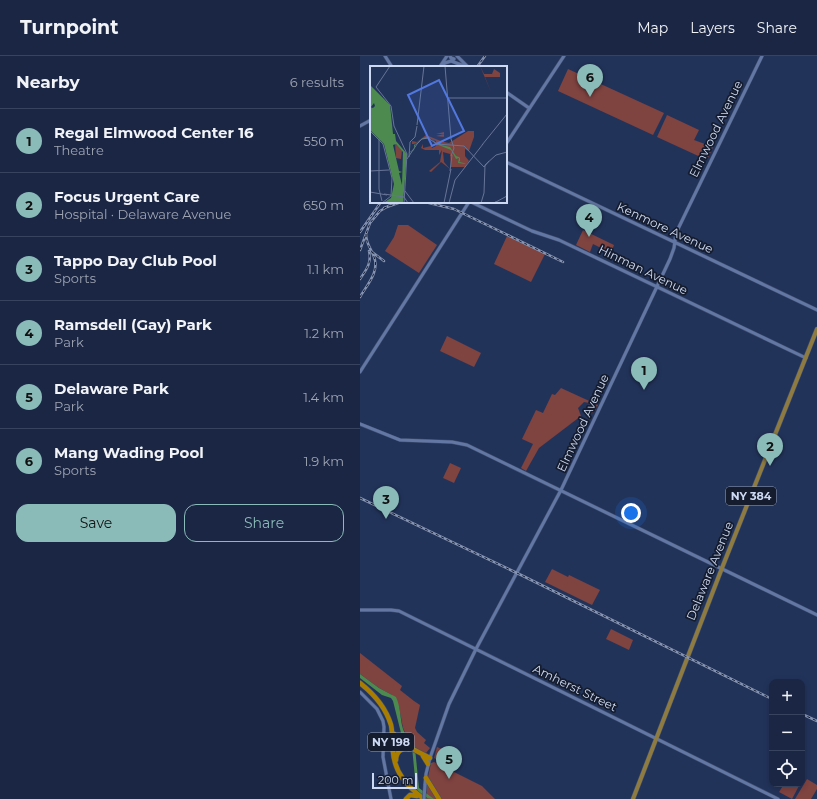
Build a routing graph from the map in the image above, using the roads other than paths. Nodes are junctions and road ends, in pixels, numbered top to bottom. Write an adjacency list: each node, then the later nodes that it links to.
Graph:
1 (385, 56): 5 (street)
2 (564, 56): 10 (street)
3 (762, 56): 17 (street, Elmwood Avenue)
4 (454, 58): 6 (street); 7 (street); 8 (street)
5 (391, 66)
6 (441, 66)
7 (442, 66)
8 (466, 66)
9 (507, 93): 10 (street)
10 (529, 108): 13 (street)
11 (370, 121): 12 (street)
12 (360, 126)
13 (507, 142)
14 (507, 162): 18 (street, Kenmore Avenue)
15 (469, 203): 24 (street)
16 (472, 203): 20 (street, Hinman Avenue)
17 (676, 233): 18 (street); 19 (street, Elmwood Avenue)
18 (668, 239): 19 (street, Kenmore Avenue)
19 (675, 242): 20 (street, Elmwood Avenue); 21 (street, Kenmore Avenue)
20 (657, 287): 23 (street, Hinman Avenue); 26 (street, Elmwood Avenue)
21 (817, 310)
22 (817, 329): 23 (main road, Delaware Avenue / NY 384)
23 (806, 358): 27 (main road, Delaware Avenue / NY 384)
24 (360, 372)
25 (360, 424): 26 (street)
26 (561, 490): 27 (street); 30 (street, Elmwood Avenue)
27 (722, 568): 29 (street); 34 (main road, Delaware Avenue / NY 384)
28 (360, 610): 30 (street, Amherst Street)
29 (817, 615)
30 (476, 649): 34 (street, Amherst Street); 37 (street, Elmwood Avenue)
31 (360, 685): 33 (highway, NY 198); 41 (highway, NY 198)
32 (360, 692): 43 (street)
33 (391, 726): 35 (highway); 39 (highway, NY 198)
34 (656, 738): 46 (main road, Delaware Avenue / NY 384); 47 (street, Amherst Street)
35 (409, 748): 36 (highway); 39 (highway)
36 (418, 752): 37 (highway); 38 (highway)
37 (430, 758): 38 (street, Elmwood Avenue)
38 (428, 764): 40 (street, Elmwood Avenue)
39 (396, 766): 45 (highway, NY 198)
40 (426, 778): 42 (highway); 45 (street, Elmwood Avenue, bridge)
41 (419, 798): 44 (highway)
42 (438, 798)
43 (391, 799)
44 (406, 799)
45 (424, 799)
46 (632, 799)
47 (778, 799)

